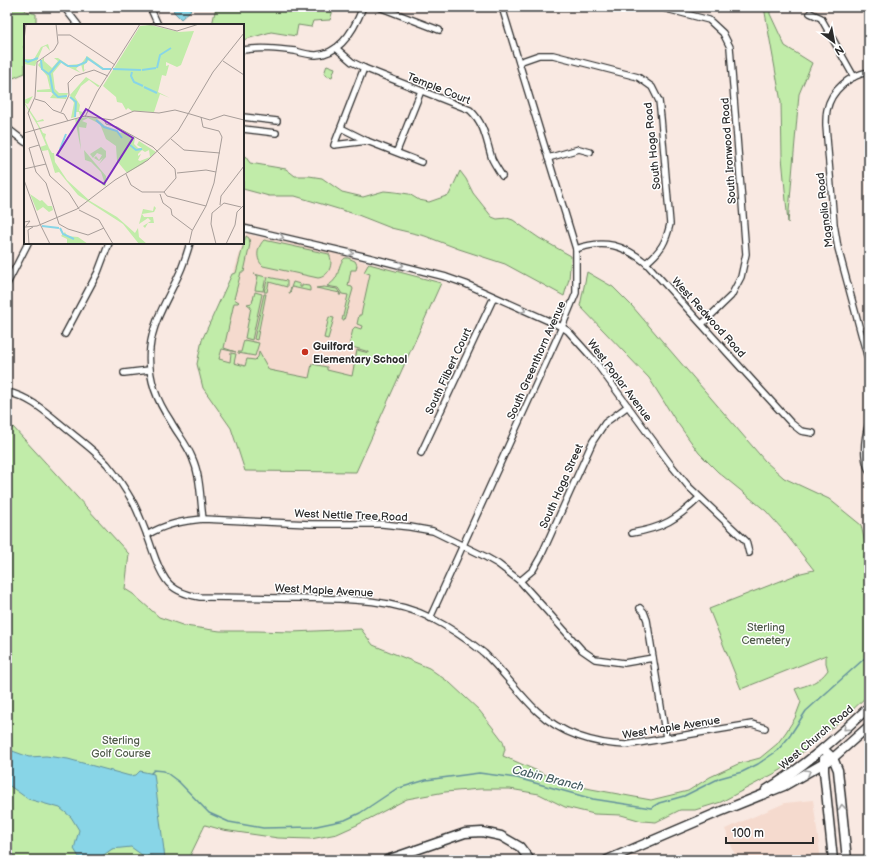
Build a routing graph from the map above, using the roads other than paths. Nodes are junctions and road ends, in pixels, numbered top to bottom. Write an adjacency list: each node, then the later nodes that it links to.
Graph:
1 (64, 7): 8 (street)
2 (150, 7): 9 (street)
3 (363, 7): 11 (street)
4 (379, 7): 10 (street)
5 (502, 7): 13 (street, South Greenthorn Avenue)
6 (659, 7): 39 (street, South Ironwood Road)
7 (810, 13): 16 (street)
8 (77, 24)
9 (158, 24)
10 (439, 30)
11 (336, 48): 12 (street); 14 (street, Temple Court)
12 (244, 50)
13 (519, 62): 28 (street, South Greenthorn Avenue); 36 (street, South Hoga Road)
14 (364, 68): 17 (street, Temple Court); 21 (street)
15 (869, 72): 16 (street, Magnolia Road)
16 (854, 77): 42 (street, Magnolia Road)
17 (421, 91): 26 (street); 30 (street, Temple Court)
18 (244, 117): 19 (street)
19 (277, 121)
20 (7, 128): 24 (street)
21 (340, 128): 25 (street); 25 (street)
22 (244, 129): 23 (street)
23 (276, 132)
24 (24, 141)
25 (368, 141): 26 (street)
26 (397, 151): 29 (street)
27 (590, 152): 28 (street)
28 (548, 158): 35 (street, South Greenthorn Avenue)
29 (421, 162)
30 (502, 176)
31 (244, 228): 38 (street, West Poplar Avenue, one-way to 38)
32 (27, 244): 37 (street)
33 (109, 244): 41 (street)
34 (190, 244): 43 (street)
35 (576, 249): 36 (street, West Redwood Road); 40 (street, South Greenthorn Avenue)
36 (646, 263): 39 (street, West Redwood Road)
37 (7, 284)
38 (494, 297): 40 (street, West Poplar Avenue, one-way to 40); 49 (street, South Filbert Court)
39 (702, 324): 48 (street, West Redwood Road)
40 (562, 327): 46 (street, West Poplar Avenue); 55 (street, South Greenthorn Avenue)
41 (65, 334)
42 (869, 363)
43 (149, 370): 44 (street); 52 (street)
44 (124, 373)
45 (7, 392): 54 (street, West Maple Avenue)
46 (628, 406): 51 (street, West Poplar Avenue); 57 (street, South Hoga Street)
47 (869, 423): 50 (street)
48 (813, 433)
49 (421, 453)
50 (869, 471)
51 (699, 498): 53 (street); 56 (street, West Poplar Avenue)
52 (203, 519): 54 (street, West Nettle Tree Road); 55 (street, West Nettle Tree Road)
53 (632, 533)
54 (147, 535): 59 (street, West Maple Avenue)
55 (463, 546): 57 (street, West Nettle Tree Road); 59 (street, South Greenthorn Avenue)
56 (749, 553)
57 (520, 581): 60 (street, West Nettle Tree Road)
58 (640, 608): 60 (street)
59 (430, 618): 64 (street, West Maple Avenue)
60 (653, 658): 64 (street)
61 (869, 708): 65 (main road, West Church Road, one-way to 65)
62 (869, 726): 66 (main road, West Church Road)
63 (765, 728): 64 (street, West Maple Avenue)
64 (666, 738)
65 (823, 749): 66 (main road); 67 (main road); 68 (main road, West Church Road)
66 (833, 758): 67 (main road, West Church Road); 73 (main road, one-way to 66)
67 (824, 763): 68 (main road, West Church Road, one-way to 67); 72 (main road)
68 (735, 806): 71 (main road, West Church Road)
69 (387, 860): 70 (main road)
70 (530, 860)
71 (607, 860)
72 (832, 860)
73 (847, 860)

